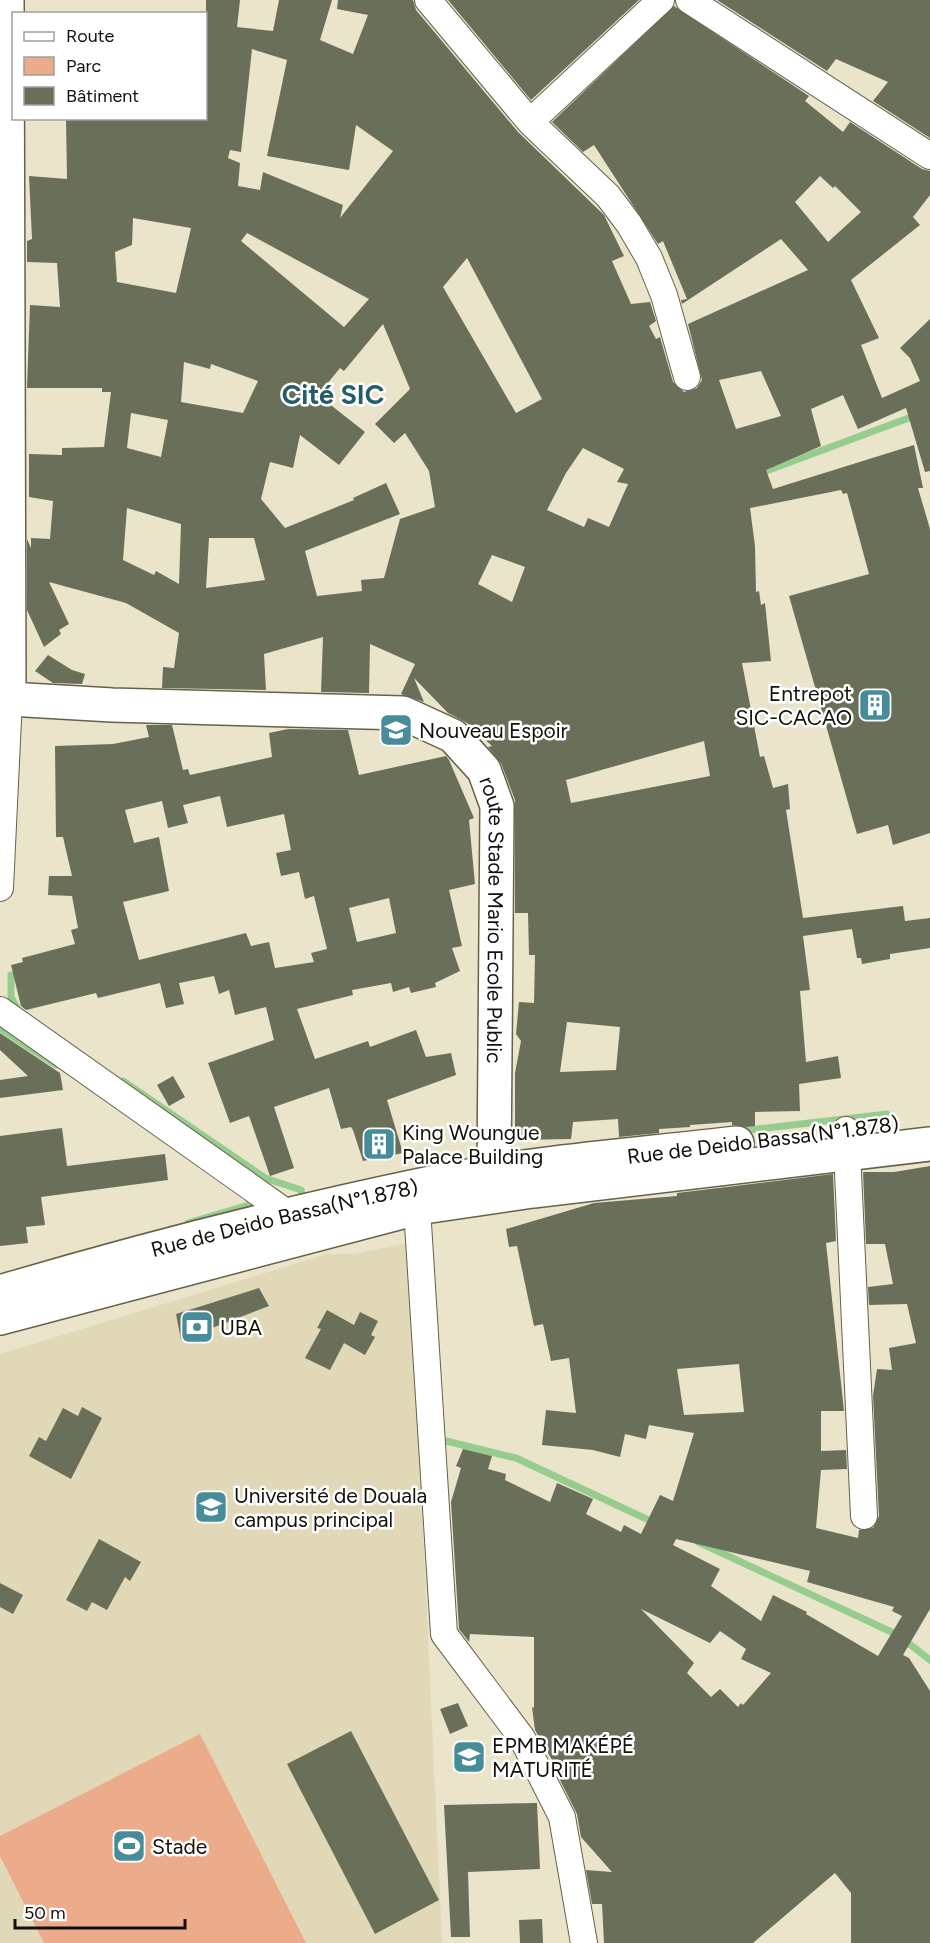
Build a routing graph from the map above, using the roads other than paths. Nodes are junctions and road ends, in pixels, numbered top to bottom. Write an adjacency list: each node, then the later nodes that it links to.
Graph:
1 (7, 0): 7 (main road)
2 (428, 0): 5 (street)
3 (661, 0): 5 (street)
4 (689, 0): 6 (street)
5 (530, 122): 8 (street)
6 (930, 156)
7 (3, 157): 9 (main road)
8 (687, 378)
9 (9, 699): 10 (street); 15 (main road, route Stade Mario Ecole Public)
10 (0, 888)
11 (0, 1010): 17 (street)
12 (930, 1121): 13 (main road, Rue de Deido Bassa(N°1.878))
13 (846, 1141): 14 (main road); 15 (main road, Rue de Deido Bassa(N°1.878)); 16 (main road); 20 (street)
14 (930, 1144)
15 (494, 1172): 17 (main road, Rue de Deido Bassa(N°1.878))
16 (417, 1208): 19 (main road); 21 (street)
17 (290, 1215): 18 (main road, Rue de Deido Bassa(N°1.878))
18 (0, 1292)
19 (0, 1318)
20 (864, 1516)
21 (584, 1943)

